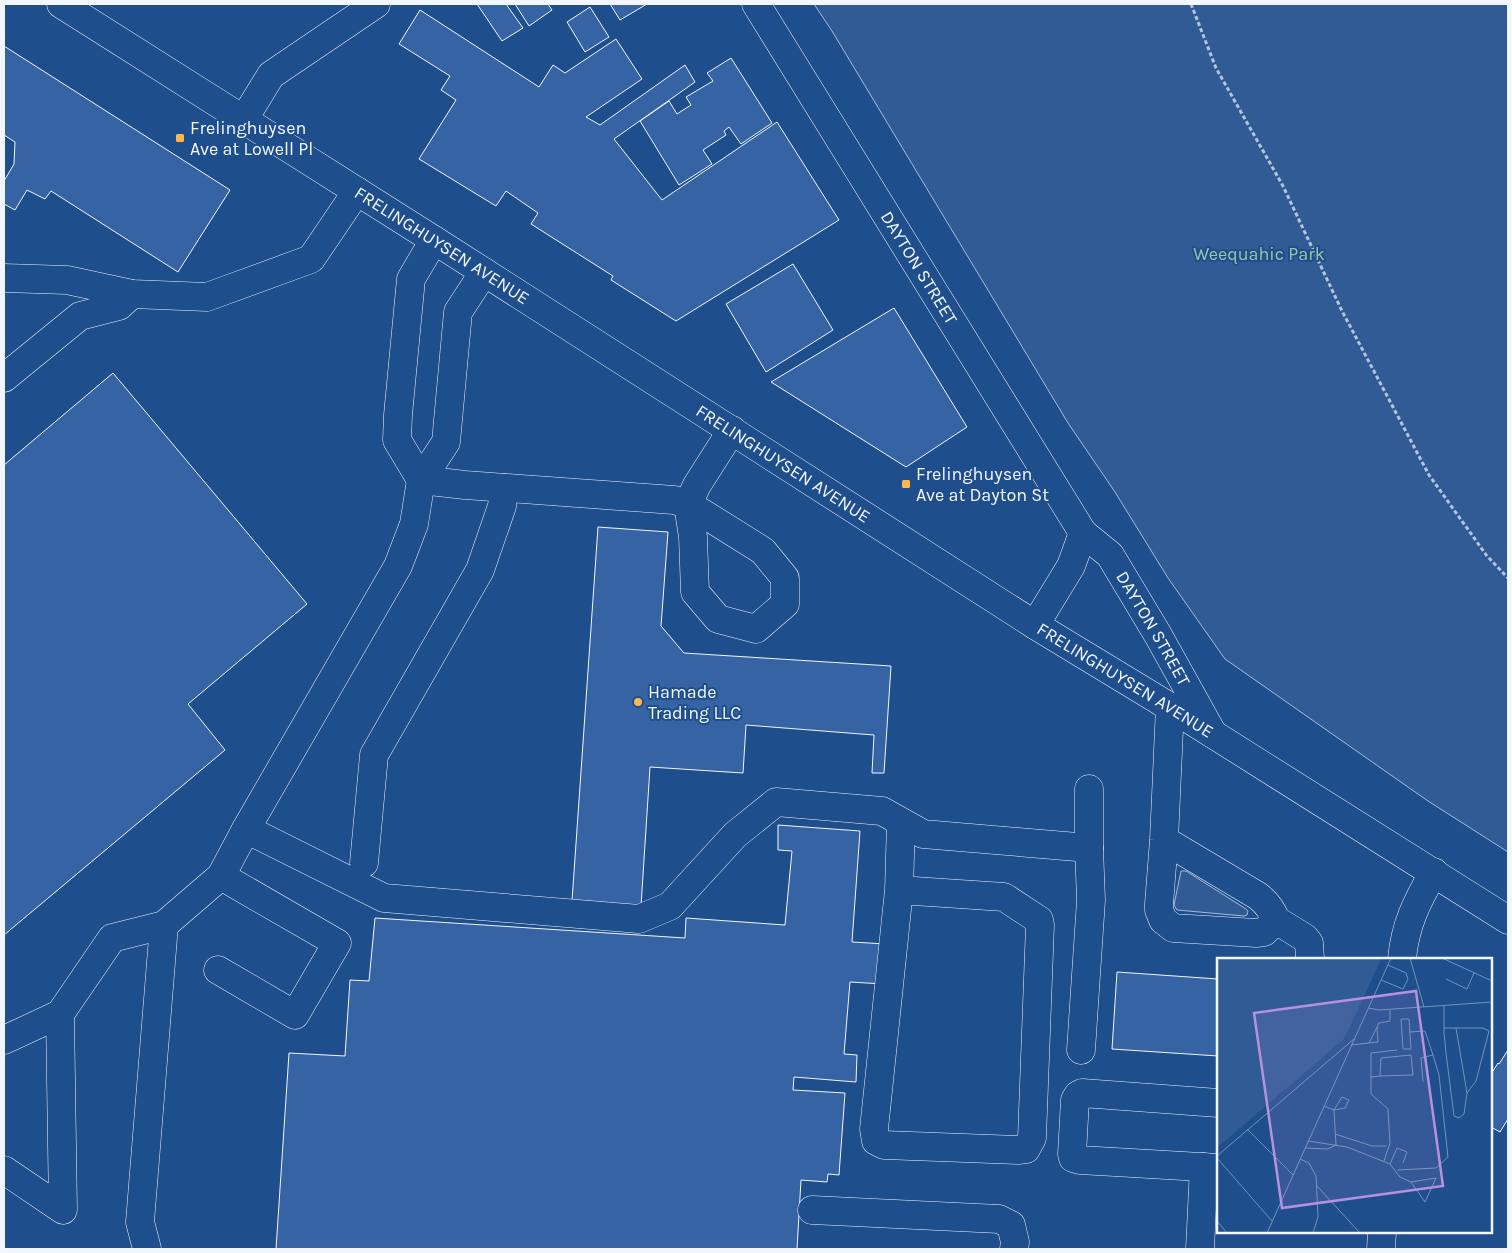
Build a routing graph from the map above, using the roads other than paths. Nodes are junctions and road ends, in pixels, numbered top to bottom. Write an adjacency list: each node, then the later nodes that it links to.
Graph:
1 (60, 4): 4 (street, FRELINGHUYSEN AVENUE)
2 (376, 4): 4 (street)
3 (756, 4): 15 (street, DAYTON STREET)
4 (244, 119): 5 (street, FRELINGHUYSEN AVENUE)
5 (358, 191): 6 (street, FRELINGHUYSEN AVENUE); 9 (street)
6 (434, 240): 7 (street, FRELINGHUYSEN AVENUE); 12 (street)
7 (484, 272): 11 (street, FRELINGHUYSEN AVENUE); 12 (street)
8 (4, 278): 9 (street)
9 (132, 294): 10 (street)
10 (4, 378)
11 (732, 430): 14 (street); 16 (street, FRELINGHUYSEN AVENUE)
12 (421, 480): 13 (street); 21 (street)
13 (504, 488): 14 (street); 24 (street)
14 (688, 504): 14 (street)
15 (1083, 533): 16 (street); 18 (street, DAYTON STREET)
16 (1035, 624): 17 (street, FRELINGHUYSEN AVENUE)
17 (1170, 707): 18 (street, FRELINGHUYSEN AVENUE); 22 (street)
18 (1213, 734): 25 (street, FRELINGHUYSEN AVENUE)
19 (1089, 790): 23 (street)
20 (901, 822): 21 (street); 23 (street); 27 (street)
21 (246, 829): 26 (street)
22 (1164, 840): 28 (street); 28 (street)
23 (1089, 848): 36 (street)
24 (364, 863)
25 (1434, 872): 29 (street, FRELINGHUYSEN AVENUE); 32 (street)
26 (221, 876): 30 (street); 33 (street)
27 (899, 890): 27 (street)
28 (1276, 920): 31 (street)
29 (1508, 920)
30 (164, 926): 34 (street); 42 (street)
31 (1310, 958)
32 (1402, 958)
33 (218, 970)
34 (60, 1014): 35 (street); 39 (street)
35 (4, 1040)
36 (1081, 1050)
37 (1217, 1103): 38 (street)
38 (1211, 1167): 44 (street)
39 (4, 1170)
40 (812, 1210): 43 (street)
41 (1382, 1233): 45 (street)
42 (147, 1249)
43 (1014, 1249)
44 (1200, 1249)
45 (1381, 1249)

